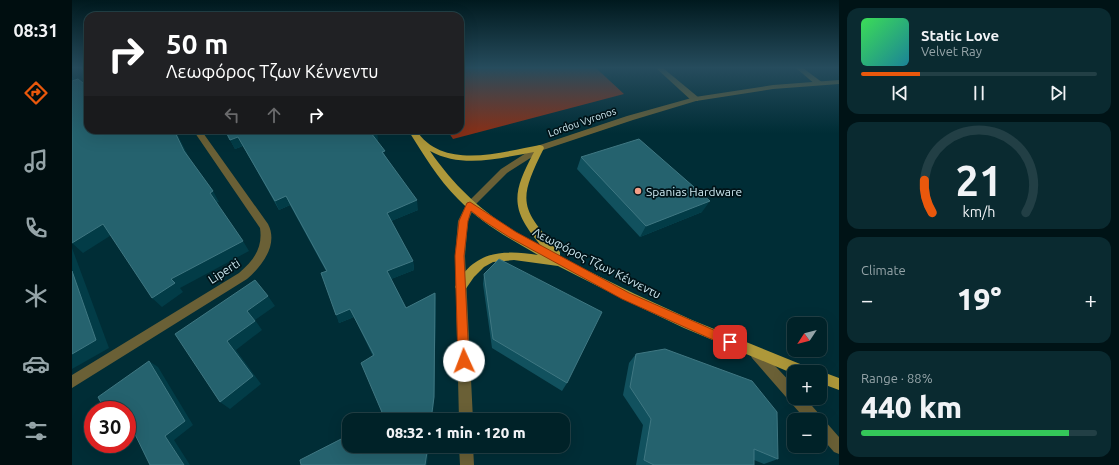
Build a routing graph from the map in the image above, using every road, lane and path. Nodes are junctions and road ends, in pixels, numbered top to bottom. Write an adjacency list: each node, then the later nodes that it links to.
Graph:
1 (684, 90): 3 (street)
2 (755, 90): 3 (street, Lordou Vyronos)
3 (695, 99): 7 (street, Lordou Vyronos)
4 (200, 134): 14 (street, Liperti)
5 (415, 134): 6 (main road, Λεωφόρος Τζων Κέννεντυ)
6 (419, 141): 7 (main road); 8 (main road, Λεωφόρος Τζων Κέννεντυ)
7 (540, 148): 8 (street, Lordou Vyronos); 9 (main road)
8 (470, 205): 9 (main road, Λεωφόρος Τζων Κέννεντυ); 10 (street)
9 (562, 263): 10 (main road); 11 (main road, Λεωφόρος Τζων Κέννεντυ)
10 (461, 287): 18 (street)
11 (756, 354): 12 (main road, Λεωφόρος Τζων Κέννεντυ); 16 (street)
12 (787, 365)
13 (827, 380): 15 (main road)
14 (72, 382)
15 (839, 384)
16 (787, 388)
17 (802, 405): 19 (street)
18 (466, 413)
19 (809, 413)
20 (827, 434): 21 (street)
21 (839, 447)
22 (466, 453): 23 (street)
23 (467, 465)

